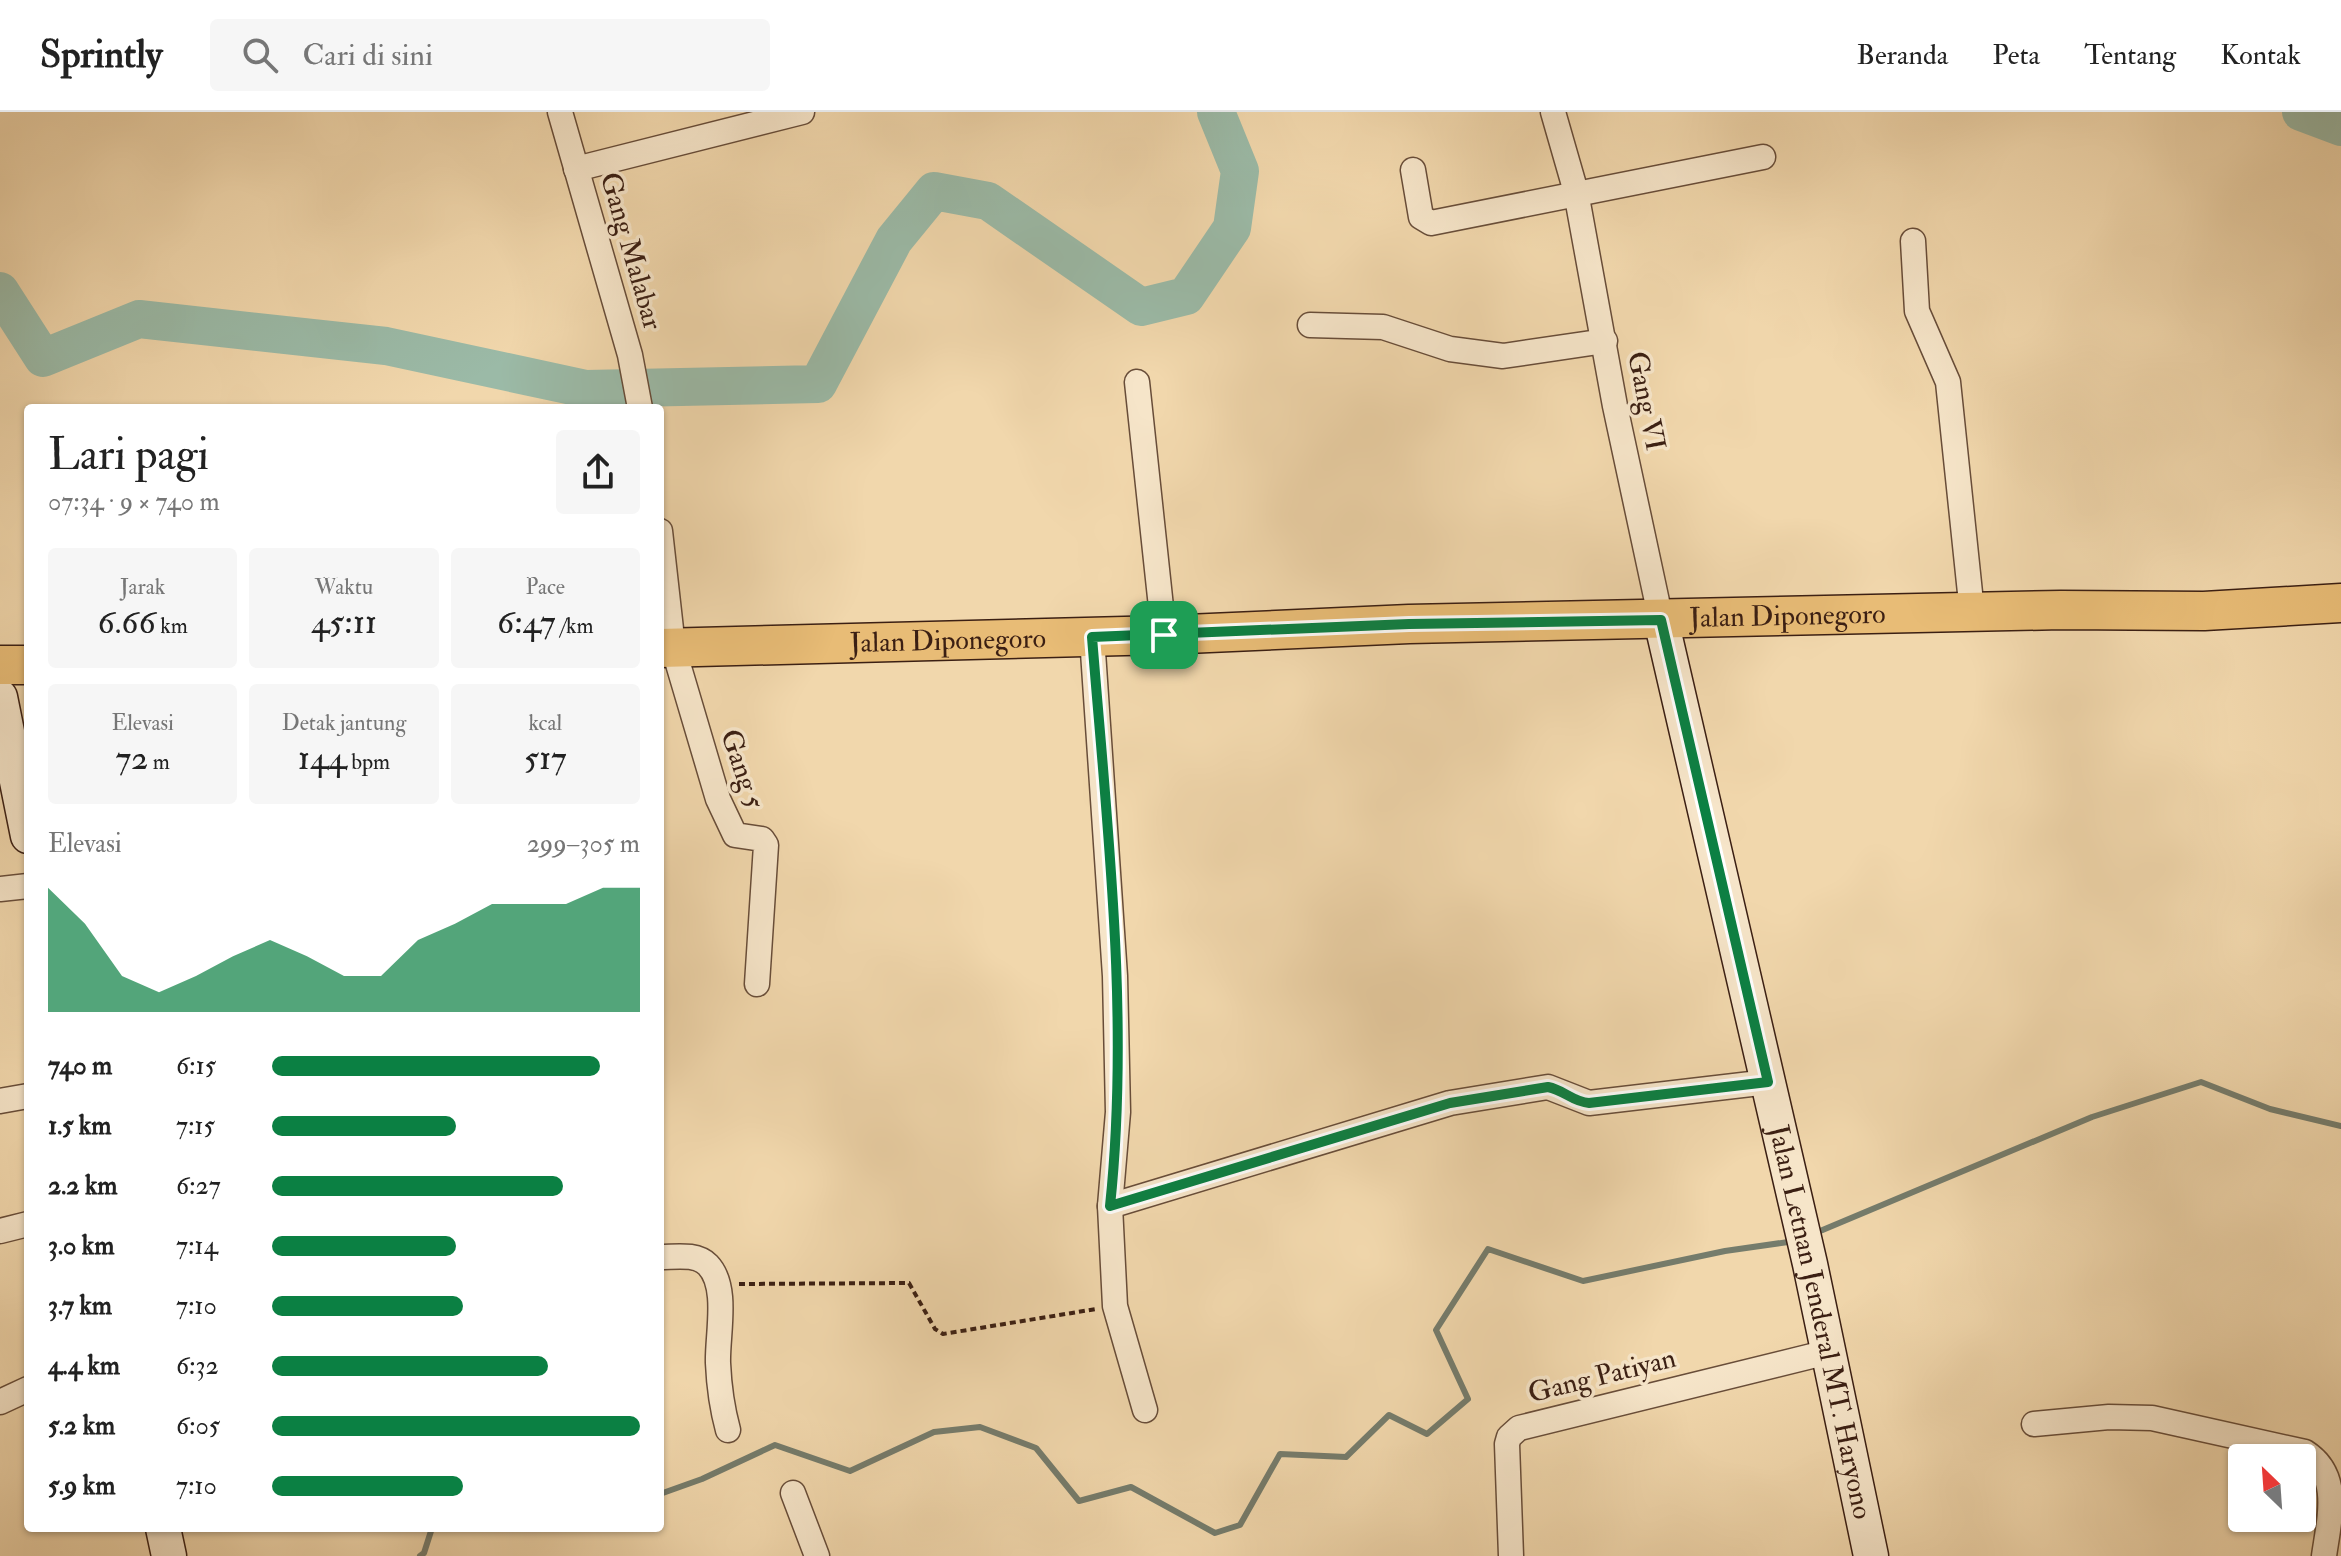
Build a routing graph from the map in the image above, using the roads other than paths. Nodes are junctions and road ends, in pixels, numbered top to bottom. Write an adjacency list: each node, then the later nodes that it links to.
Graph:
1 (560, 112): 5 (street, Gang Malabar)
2 (802, 112): 5 (street)
3 (1553, 112): 7 (street, Gang VI)
4 (1763, 157): 7 (street)
5 (576, 169): 12 (street, Gang Malabar)
6 (1413, 170): 7 (street)
7 (1576, 192): 10 (street, Gang VI)
8 (1913, 241): 15 (street)
9 (1310, 325): 10 (street)
10 (1605, 341): 16 (street, Gang VI)
11 (1137, 382): 17 (street)
12 (639, 404)
13 (2341, 603): 15 (main road, Jalan Diponegoro)
14 (664, 609): 19 (street)
15 (1972, 612): 16 (main road, Jalan Diponegoro)
16 (1661, 620): 17 (main road, Jalan Diponegoro); 27 (main road, Jalan Letnan Jenderal MT. Haryono)
17 (1164, 635): 18 (main road, Jalan Diponegoro)
18 (1092, 637): 19 (main road, Jalan Diponegoro); 30 (street)
19 (666, 648): 26 (street, Gang 5)
20 (0, 665): 21 (main road)
21 (24, 665)
22 (0, 697): 23 (main road)
23 (24, 816)
24 (24, 886): 25 (street)
25 (0, 889)
26 (757, 984)
27 (1768, 1082): 30 (street); 34 (main road, Jalan Letnan Jenderal MT. Haryono)
28 (24, 1097): 29 (street)
29 (0, 1101)
30 (1110, 1206): 37 (street)
31 (24, 1225): 32 (street)
32 (0, 1231)
33 (664, 1257): 39 (street)
34 (1828, 1352): 44 (street, Gang Patiyan); 45 (main road, Jalan Letnan Jenderal MT. Haryono)
35 (24, 1391): 36 (street)
36 (0, 1402)
37 (1145, 1410)
38 (2034, 1424): 46 (street)
39 (728, 1430)
40 (793, 1493): 43 (street)
41 (164, 1532): 42 (main road)
42 (169, 1556)
43 (816, 1556)
44 (1511, 1556)
45 (1871, 1556)
46 (2324, 1556)

